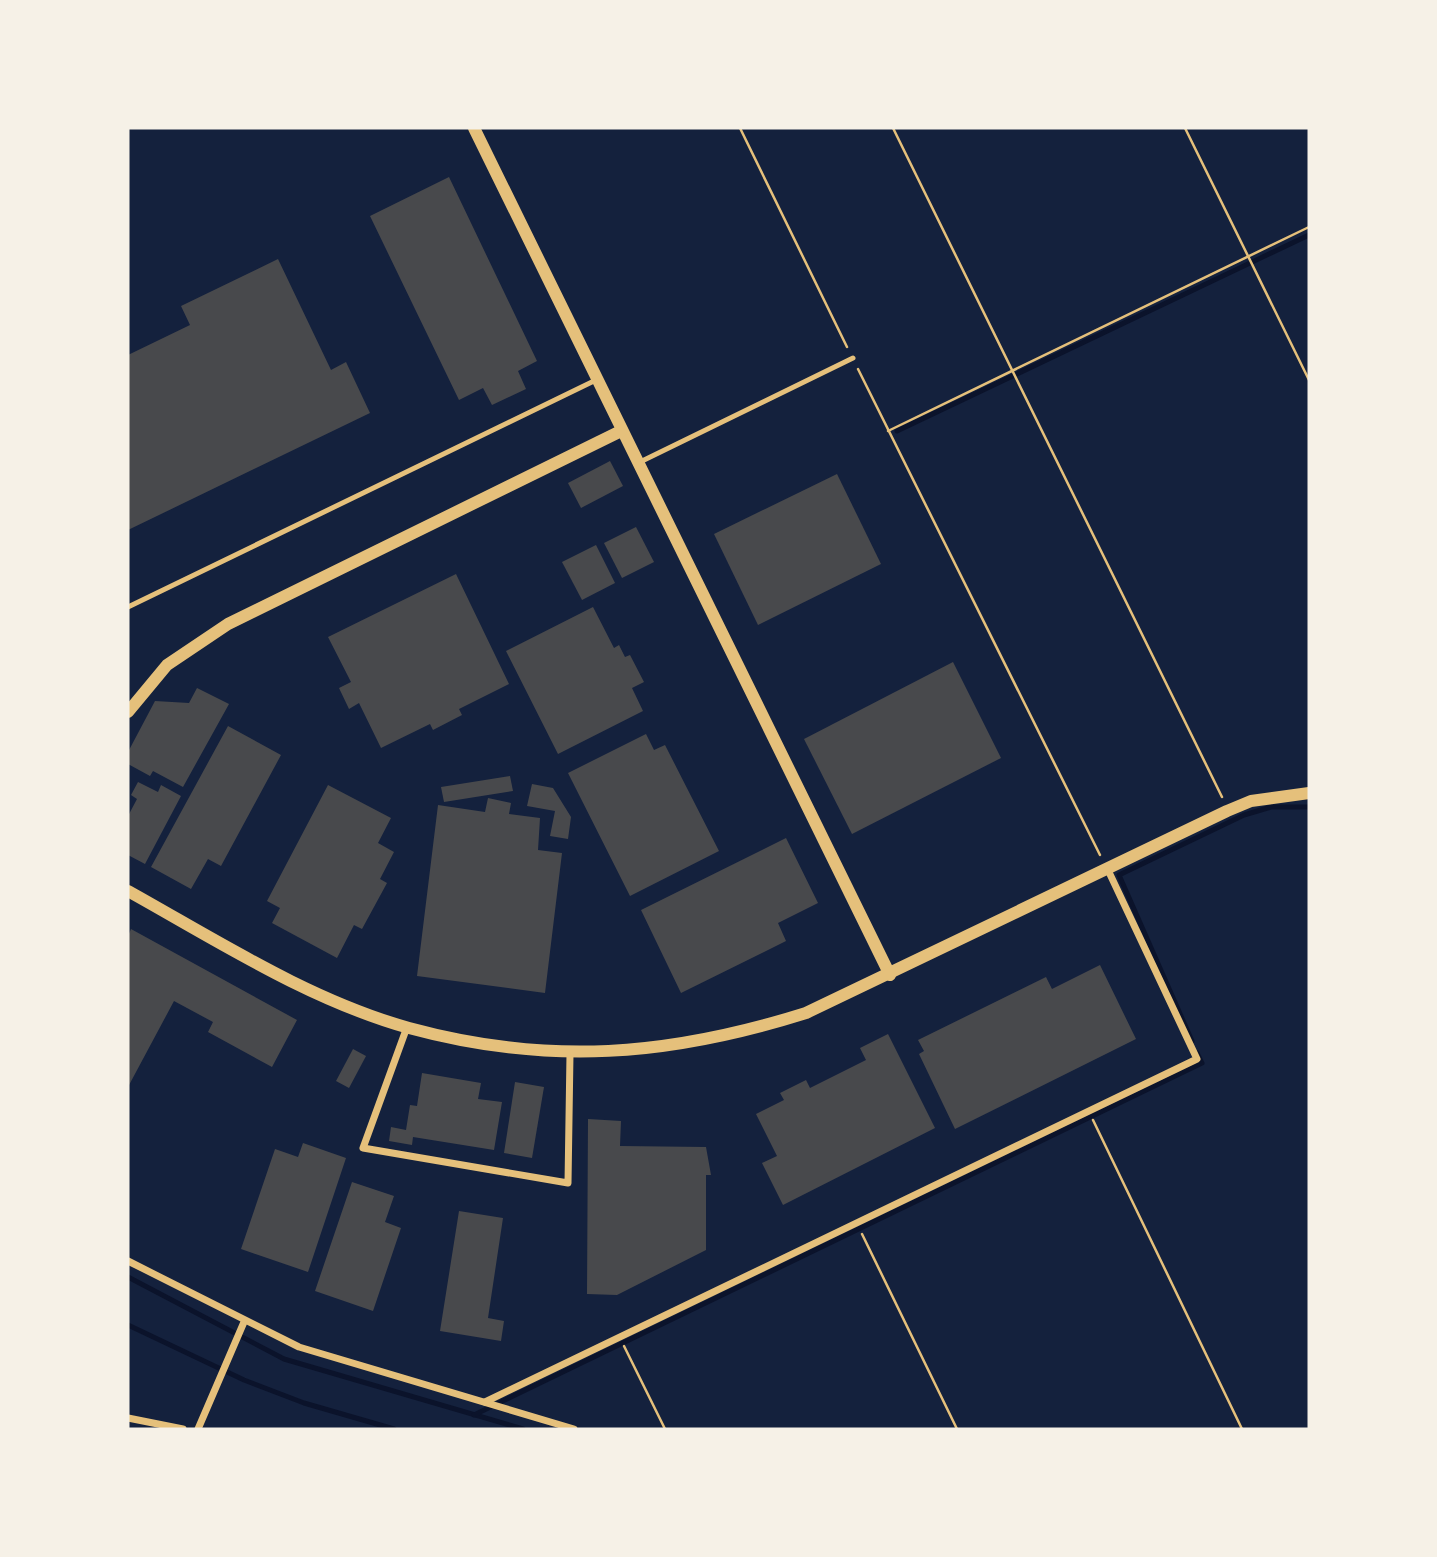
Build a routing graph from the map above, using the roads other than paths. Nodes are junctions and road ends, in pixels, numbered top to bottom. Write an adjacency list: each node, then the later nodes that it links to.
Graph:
1 (474, 128): 3 (street)
2 (853, 358): 5 (lane)
3 (596, 380): 4 (street); 6 (lane)
4 (621, 431): 5 (street); 7 (street)
5 (637, 464): 11 (street)
6 (128, 607)
7 (128, 712)
8 (1309, 793): 9 (street)
9 (1108, 870): 11 (street); 16 (street)
10 (128, 891): 12 (street)
11 (890, 975): 13 (street)
12 (407, 1027): 13 (street); 13 (street)
13 (570, 1054)
14 (128, 1261): 15 (street)
15 (244, 1322): 16 (street); 19 (street)
16 (485, 1402): 20 (street)
17 (128, 1418): 18 (street)
18 (183, 1429)
19 (198, 1429)
20 (573, 1429)

